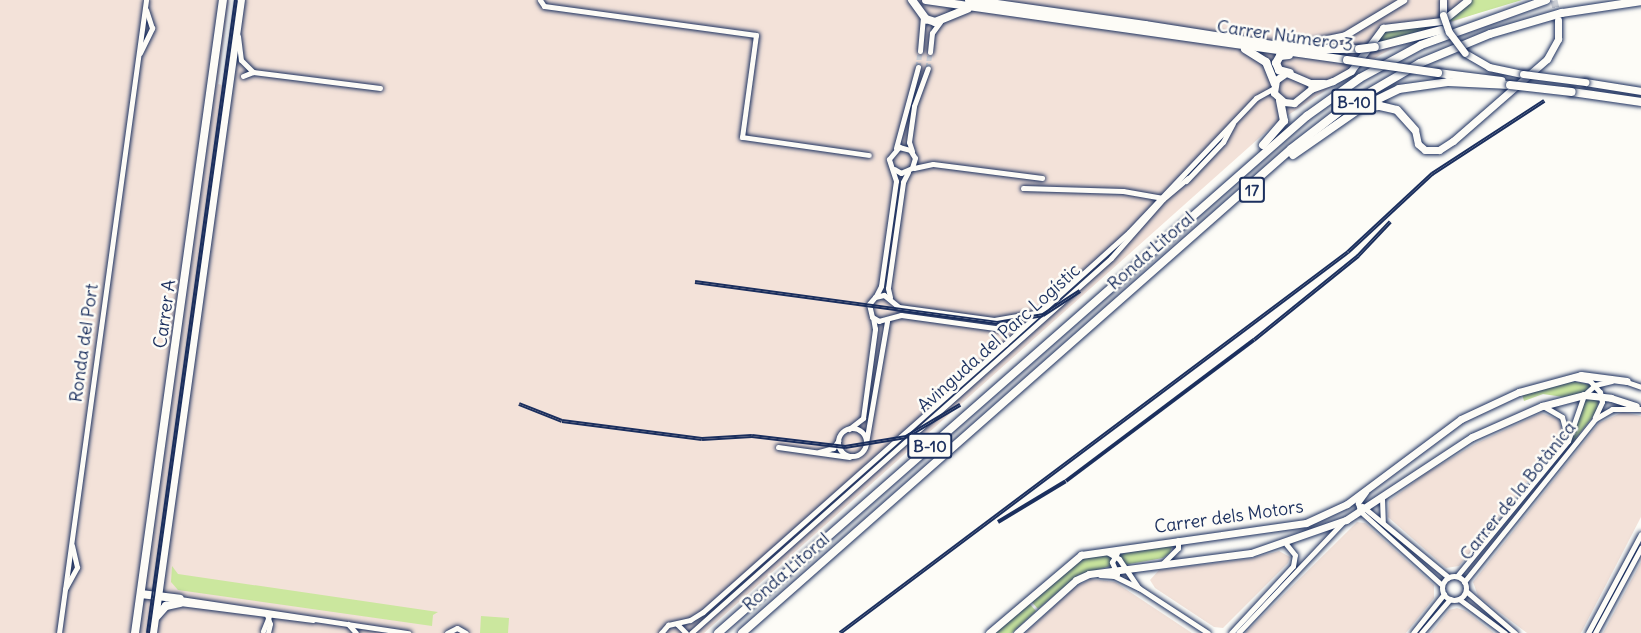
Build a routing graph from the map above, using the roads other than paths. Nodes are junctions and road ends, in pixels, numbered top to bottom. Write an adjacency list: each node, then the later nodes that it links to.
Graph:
1 (146, 0): 16 (street, Ronda del Port)
2 (224, 0): 115 (main road, Carrer A)
3 (241, 0): 22 (main road, Carrer A)
4 (540, 0): 14 (street)
5 (552, 0): 14 (street)
6 (912, 0): 18 (main road)
7 (926, 0): 15 (main road, Carrer Número 3)
8 (969, 0): 21 (main road)
9 (1403, 0): 21 (street); 24 (street)
10 (1443, 0): 39 (street, bridge)
11 (1468, 0): 24 (street)
12 (1546, 0): 17 (highway, Ronda Litoral / B-10)
13 (1641, 1): 62 (highway, Ronda Litoral / B-10)
14 (560, 8): 52 (street)
15 (983, 8): 20 (main road); 23 (main road, Carrer Número 3)
16 (145, 9): 28 (street, Ronda del Port); 28 (street, Ronda del Port)
17 (1499, 14): 24 (highway); 59 (highway, Ronda Litoral / B-10)
18 (923, 15): 20 (main road); 25 (street)
19 (1558, 20): 47 (street)
20 (940, 22): 26 (street)
21 (1145, 25): 24 (highway, bridge)
22 (237, 31): 31 (street); 33 (main road, Carrer A)
23 (1232, 44): 27 (main road, Carrer Número 3); 37 (main road)
24 (1372, 46): 35 (street)
25 (920, 51)
26 (930, 52)
27 (1302, 54): 32 (main road); 36 (main road, Carrer Número 3, bridge)
28 (139, 55): 98 (street, Ronda del Port)
29 (918, 67): 49 (street)
30 (928, 68): 51 (street)
31 (253, 72): 33 (street); 38 (street)
32 (1290, 73): 34 (street); 37 (street)
33 (231, 79): 107 (main road, Carrer A)
34 (1302, 79): 35 (street); 41 (street)
35 (1324, 83): 41 (street)
36 (1511, 84): 40 (highway, bridge); 45 (highway, B-10)
37 (1274, 86): 42 (street); 43 (street, Avinguda del Parc Logístic)
38 (380, 88)
39 (1641, 91)
40 (1572, 92): 44 (main road)
41 (1302, 97): 42 (street)
42 (1279, 99): 43 (street); 59 (highway)
43 (1254, 101): 46 (street, Avinguda del Parc Logístic)
44 (1641, 102)
45 (1345, 118): 47 (highway); 50 (highway, B-10)
46 (1234, 121): 48 (street, Avinguda del Parc Logístic); 53 (street, Avinguda del Parc Logístic)
47 (1415, 130)
48 (1222, 131): 53 (street, Avinguda del Parc Logístic); 61 (street, Avinguda del Parc Logístic)
49 (895, 149): 51 (street); 55 (street)
50 (1300, 149): 62 (highway, 17)
51 (914, 153): 54 (street); 56 (street)
52 (869, 155)
53 (1206, 158): 58 (street, Avinguda del Parc Logístic)
54 (933, 164): 56 (street); 57 (street)
55 (894, 170): 56 (street); 64 (street)
56 (911, 170): 65 (street)
57 (1042, 178)
58 (1188, 178): 61 (street, Avinguda del Parc Logístic); 63 (street, Avinguda del Parc Logístic)
59 (1229, 181): 144 (highway, Ronda Litoral / B-10)
60 (1023, 188): 61 (street)
61 (1162, 199): 63 (street, Avinguda del Parc Logístic); 66 (street, Avinguda del Parc Logístic)
62 (1202, 229): 145 (highway, Ronda Litoral / B-10)
63 (1137, 231): 143 (street, Avinguda del Parc Logístic)
64 (875, 297): 65 (street, Avinguda del Parc Logístic); 67 (street)
65 (892, 301): 68 (street); 69 (street, Avinguda del Parc Logístic)
66 (1042, 311): 69 (street, Avinguda del Parc Logístic); 71 (street, Avinguda del Parc Logístic)
67 (872, 317): 68 (street); 81 (street)
68 (889, 319): 70 (street); 84 (street)
69 (1008, 319): 70 (street, Avinguda del Parc Logístic)
70 (1002, 329): 71 (street)
71 (1005, 344): 129 (street, Avinguda del Parc Logístic)
72 (1569, 376): 73 (street, Carrer dels Motors); 74 (street); 88 (street, Carrer dels Motors)
73 (1627, 381): 74 (street); 75 (street, Carrer dels Motors)
74 (1595, 386): 76 (street, Carrer de la Botànica); 77 (street)
75 (1641, 387)
76 (1584, 396): 77 (street, Carrer dels Motors); 78 (street, Carrer dels Motors); 83 (street, Carrer de la Botànica)
77 (1601, 396): 79 (street, Carrer dels Motors); 80 (street, Carrer de la Botànica)
78 (1542, 406): 83 (street, Carrer de la Botànica); 89 (street, Carrer dels Motors)
79 (1638, 407): 80 (street, Carrer de la Botànica)
80 (1595, 419): 110 (street, Carrer de la Botànica)
81 (849, 429): 82 (street); 84 (street)
82 (839, 439): 86 (street); 87 (street)
83 (1568, 441): 106 (street, Carrer de la Botànica)
84 (866, 443): 87 (street)
85 (778, 447): 86 (street)
86 (818, 452): 87 (street)
87 (854, 456)
88 (1370, 488): 90 (street, Carrer dels Motors); 91 (street)
89 (1382, 498): 91 (street, Carrer dels Motors); 93 (street)
90 (1347, 504): 91 (street); 95 (street, Carrer dels Motors)
91 (1361, 508): 92 (street, Carrer dels Motors); 93 (street); 111 (street)
92 (1346, 520): 96 (street, Carrer dels Motors); 150 (street)
93 (1384, 523): 108 (street)
94 (1641, 534): 155 (street)
95 (1178, 539): 97 (street, Carrer dels Motors); 102 (street)
96 (1286, 544): 102 (street, Carrer dels Motors); 149 (street)
97 (1132, 545): 100 (street, Carrer dels Motors); 101 (street)
98 (72, 546): 113 (street, Ronda del Port); 113 (street)
99 (1641, 548): 156 (street)
100 (1093, 552): 101 (street); 146 (street, Carrer dels Motors)
101 (1114, 555): 103 (street); 104 (street)
102 (1163, 563): 103 (street, Carrer dels Motors)
103 (1125, 568): 104 (street, Carrer dels Motors); 112 (street)
104 (1113, 569): 105 (street, Carrer dels Motors); 109 (street)
105 (1089, 574): 109 (street); 147 (street, Carrer dels Motors)
106 (1457, 576): 108 (street); 110 (street)
107 (161, 577): 117 (main road, Carrer A); 119 (main road)
108 (1448, 577): 111 (street)
109 (1122, 579): 112 (street)
110 (1464, 582): 114 (street)
111 (1442, 585): 116 (street)
112 (1139, 588): 148 (street)
113 (65, 591): 133 (street, Ronda del Port)
114 (1466, 591): 118 (street); 154 (street)
115 (141, 594): 117 (main road); 134 (main road, Carrer A)
116 (1444, 594): 120 (street); 151 (street)
117 (159, 596): 119 (main road); 124 (main road, Carrer A)
118 (1459, 599): 120 (street); 153 (street)
119 (179, 600): 121 (street); 122 (street); 124 (main road)
120 (1450, 600): 152 (street)
121 (248, 608): 123 (street); 125 (street)
122 (253, 614): 125 (street); 132 (street)
123 (304, 616): 125 (street); 127 (street)
124 (155, 618): 135 (main road, Carrer A)
125 (267, 618): 126 (street); 132 (street)
126 (283, 619): 127 (street); 132 (street)
127 (318, 620): 128 (street)
128 (348, 624): 131 (street); 136 (street)
129 (675, 624): 141 (street, Avinguda del Parc Logístic); 142 (street)
130 (384, 629): 131 (street); 137 (street); 138 (street)
131 (365, 631)
132 (266, 632)
133 (59, 633)
134 (135, 633)
135 (153, 633)
136 (356, 633)
137 (378, 633)
138 (408, 633)
139 (446, 633): 140 (street)
140 (466, 633)
141 (662, 633)
142 (686, 633)
143 (691, 633)
144 (718, 633)
145 (742, 633)
146 (989, 633)
147 (1017, 633)
148 (1208, 633)
149 (1231, 633)
150 (1238, 633)
151 (1413, 633)
152 (1422, 633)
153 (1505, 633)
154 (1515, 633)
155 (1588, 633)
156 (1595, 633)

